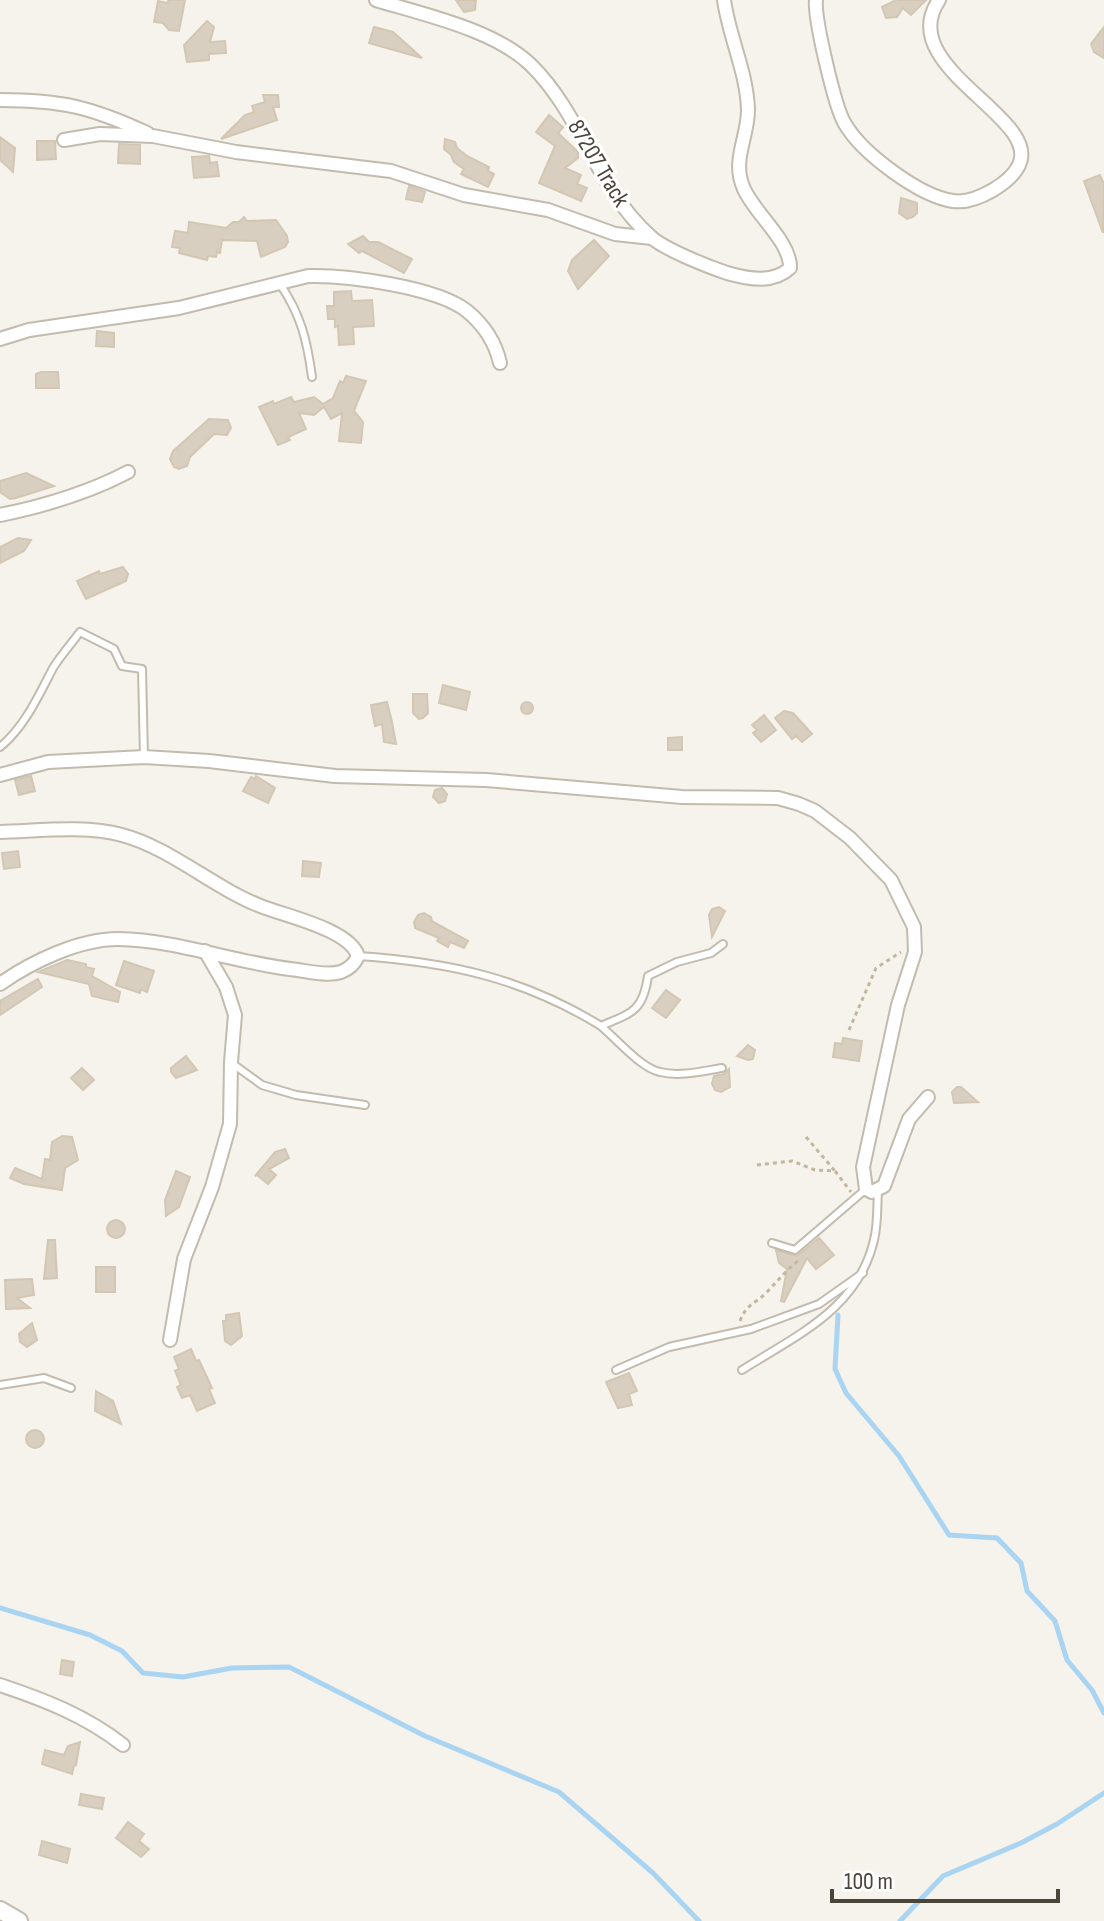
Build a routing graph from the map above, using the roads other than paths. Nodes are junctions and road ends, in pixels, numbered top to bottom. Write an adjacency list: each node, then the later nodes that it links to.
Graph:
1 (376, 0): 8 (street, 87207 Track)
2 (724, 0): 8 (street, 87207 Track)
3 (816, 0): 4 (street)
4 (939, 0)
5 (0, 100): 6 (street)
6 (153, 136): 7 (street); 8 (street)
7 (64, 140)
8 (652, 238)
9 (280, 284): 10 (street); 11 (street); 12 (lane)
10 (0, 339)
11 (500, 363)
12 (312, 377)
13 (128, 472): 14 (street)
14 (0, 515)
15 (0, 747): 16 (lane)
16 (144, 757): 17 (street); 28 (street)
17 (0, 775)
18 (0, 832): 21 (street)
19 (723, 944): 23 (lane)
20 (205, 951): 21 (street); 22 (street); 24 (street)
21 (358, 956): 23 (lane)
22 (0, 984)
23 (601, 1026): 25 (lane)
24 (231, 1062): 27 (lane); 31 (street)
25 (722, 1068)
26 (928, 1097): 28 (street)
27 (365, 1105)
28 (872, 1190): 29 (lane); 30 (lane)
29 (772, 1243)
30 (863, 1273): 32 (lane); 33 (lane)
31 (170, 1340)
32 (616, 1370)
33 (742, 1370)
34 (0, 1385): 35 (lane)
35 (71, 1388)
36 (0, 1685): 37 (street)
37 (123, 1745)
38 (0, 1910): 39 (street)
39 (19, 1921)

